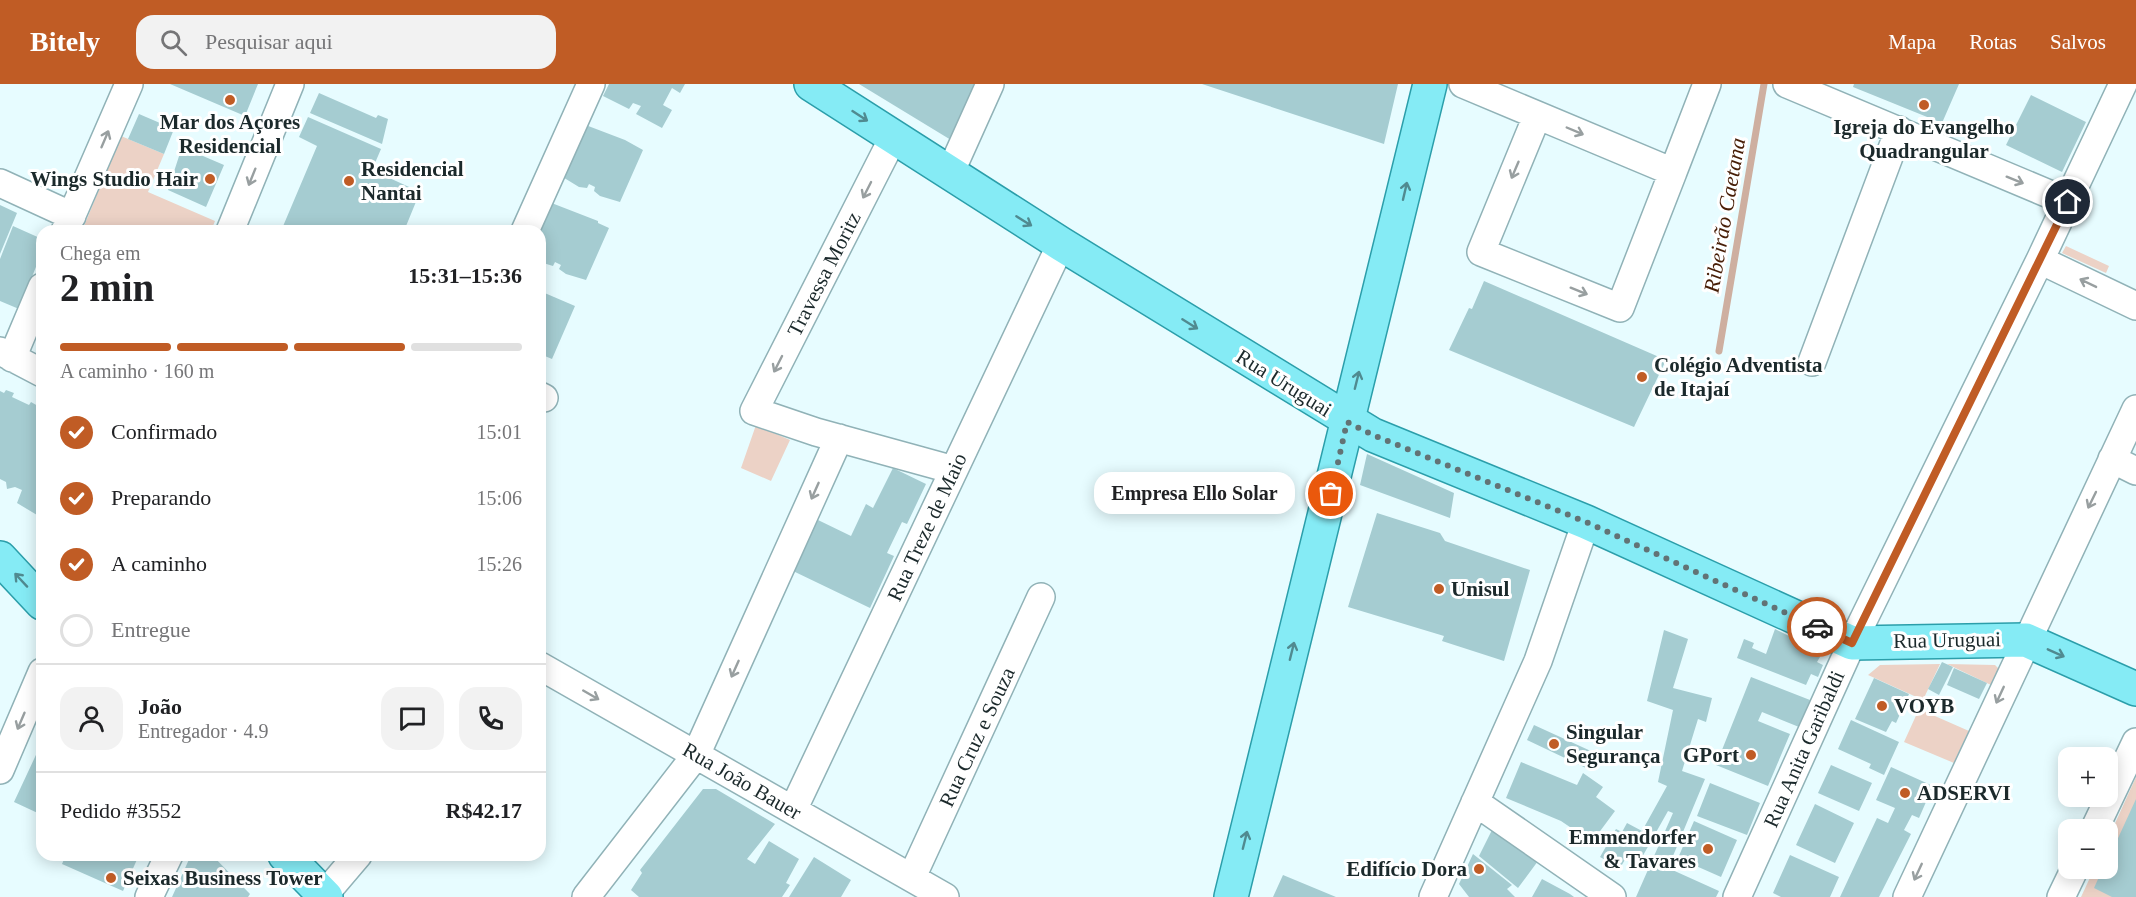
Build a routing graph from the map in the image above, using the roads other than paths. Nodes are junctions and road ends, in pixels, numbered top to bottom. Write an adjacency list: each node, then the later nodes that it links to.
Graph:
1 (129, 84): 18 (street, one-way to 1)
2 (290, 84): 19 (street, one-way to 19)
3 (591, 84): 20 (street)
4 (990, 84): 15 (street)
5 (1430, 84): 29 (main road, one-way to 5)
6 (1463, 84): 11 (street)
7 (1707, 84): 14 (street)
8 (1787, 84): 12 (street)
9 (2123, 84): 17 (street, Rua Anita Garibaldi)
10 (822, 87): 13 (main road, Rua Uruguai, one-way to 13)
11 (1538, 116): 14 (street, one-way to 14); 14 (street, one-way to 14)
12 (1899, 130): 17 (street, one-way to 17); 26 (street)
13 (893, 138): 15 (main road, Rua Uruguai); 30 (street, Travessa Moritz, one-way to 30)
14 (1673, 172)
15 (950, 173): 21 (main road, Rua Uruguai, one-way to 21)
16 (0, 183): 18 (street)
17 (2068, 202): 22 (street, Rua Anita Garibaldi)
18 (69, 223)
19 (232, 225)
20 (528, 225)
21 (1061, 244): 29 (main road, Rua Uruguai, one-way to 29); 32 (street, Rua Treze de Maio)
22 (2040, 260): 24 (street, one-way to 22); 39 (street, Rua Anita Garibaldi)
23 (36, 298): 25 (street)
24 (2136, 306)
25 (6, 354): 27 (street)
26 (1812, 363)
27 (36, 370)
28 (2136, 409): 31 (street)
29 (1347, 422): 34 (main road, Rua Uruguai); 58 (main road, one-way to 29)
30 (839, 438): 32 (street); 44 (street, one-way to 44)
31 (2112, 459): 33 (street); 38 (street, one-way to 38)
32 (954, 470): 47 (street, Rua Treze de Maio)
33 (2136, 471)
34 (1586, 522): 39 (main road, Rua Uruguai); 46 (street)
35 (0, 558): 36 (main road, one-way to 35)
36 (36, 597)
37 (1041, 597): 52 (street, Rua Cruz e Souza)
38 (2026, 640): 39 (main road, Rua Uruguai); 42 (main road, Rua Uruguai, one-way to 42); 62 (street, one-way to 62)
39 (1852, 643): 61 (street, Rua Anita Garibaldi)
40 (546, 669): 44 (street, Rua João Bauer, one-way to 44)
41 (36, 686): 45 (street, one-way to 45)
42 (2136, 689)
43 (2136, 742): 48 (street)
44 (696, 755): 47 (street, Rua João Bauer); 54 (street)
45 (0, 770)
46 (1475, 802): 59 (street); 60 (street)
47 (793, 810): 52 (street, Rua João Bauer)
48 (2099, 819)
49 (166, 861): 56 (street)
50 (291, 861): 55 (main road)
51 (353, 861): 55 (street)
52 (912, 878): 57 (street, Rua João Bauer)
53 (2070, 879): 63 (street)
54 (596, 893)
55 (325, 896)
56 (149, 897)
57 (945, 897)
58 (1231, 897)
59 (1433, 897)
60 (1612, 897)
61 (1737, 897)
62 (1907, 897)
63 (2061, 897)

